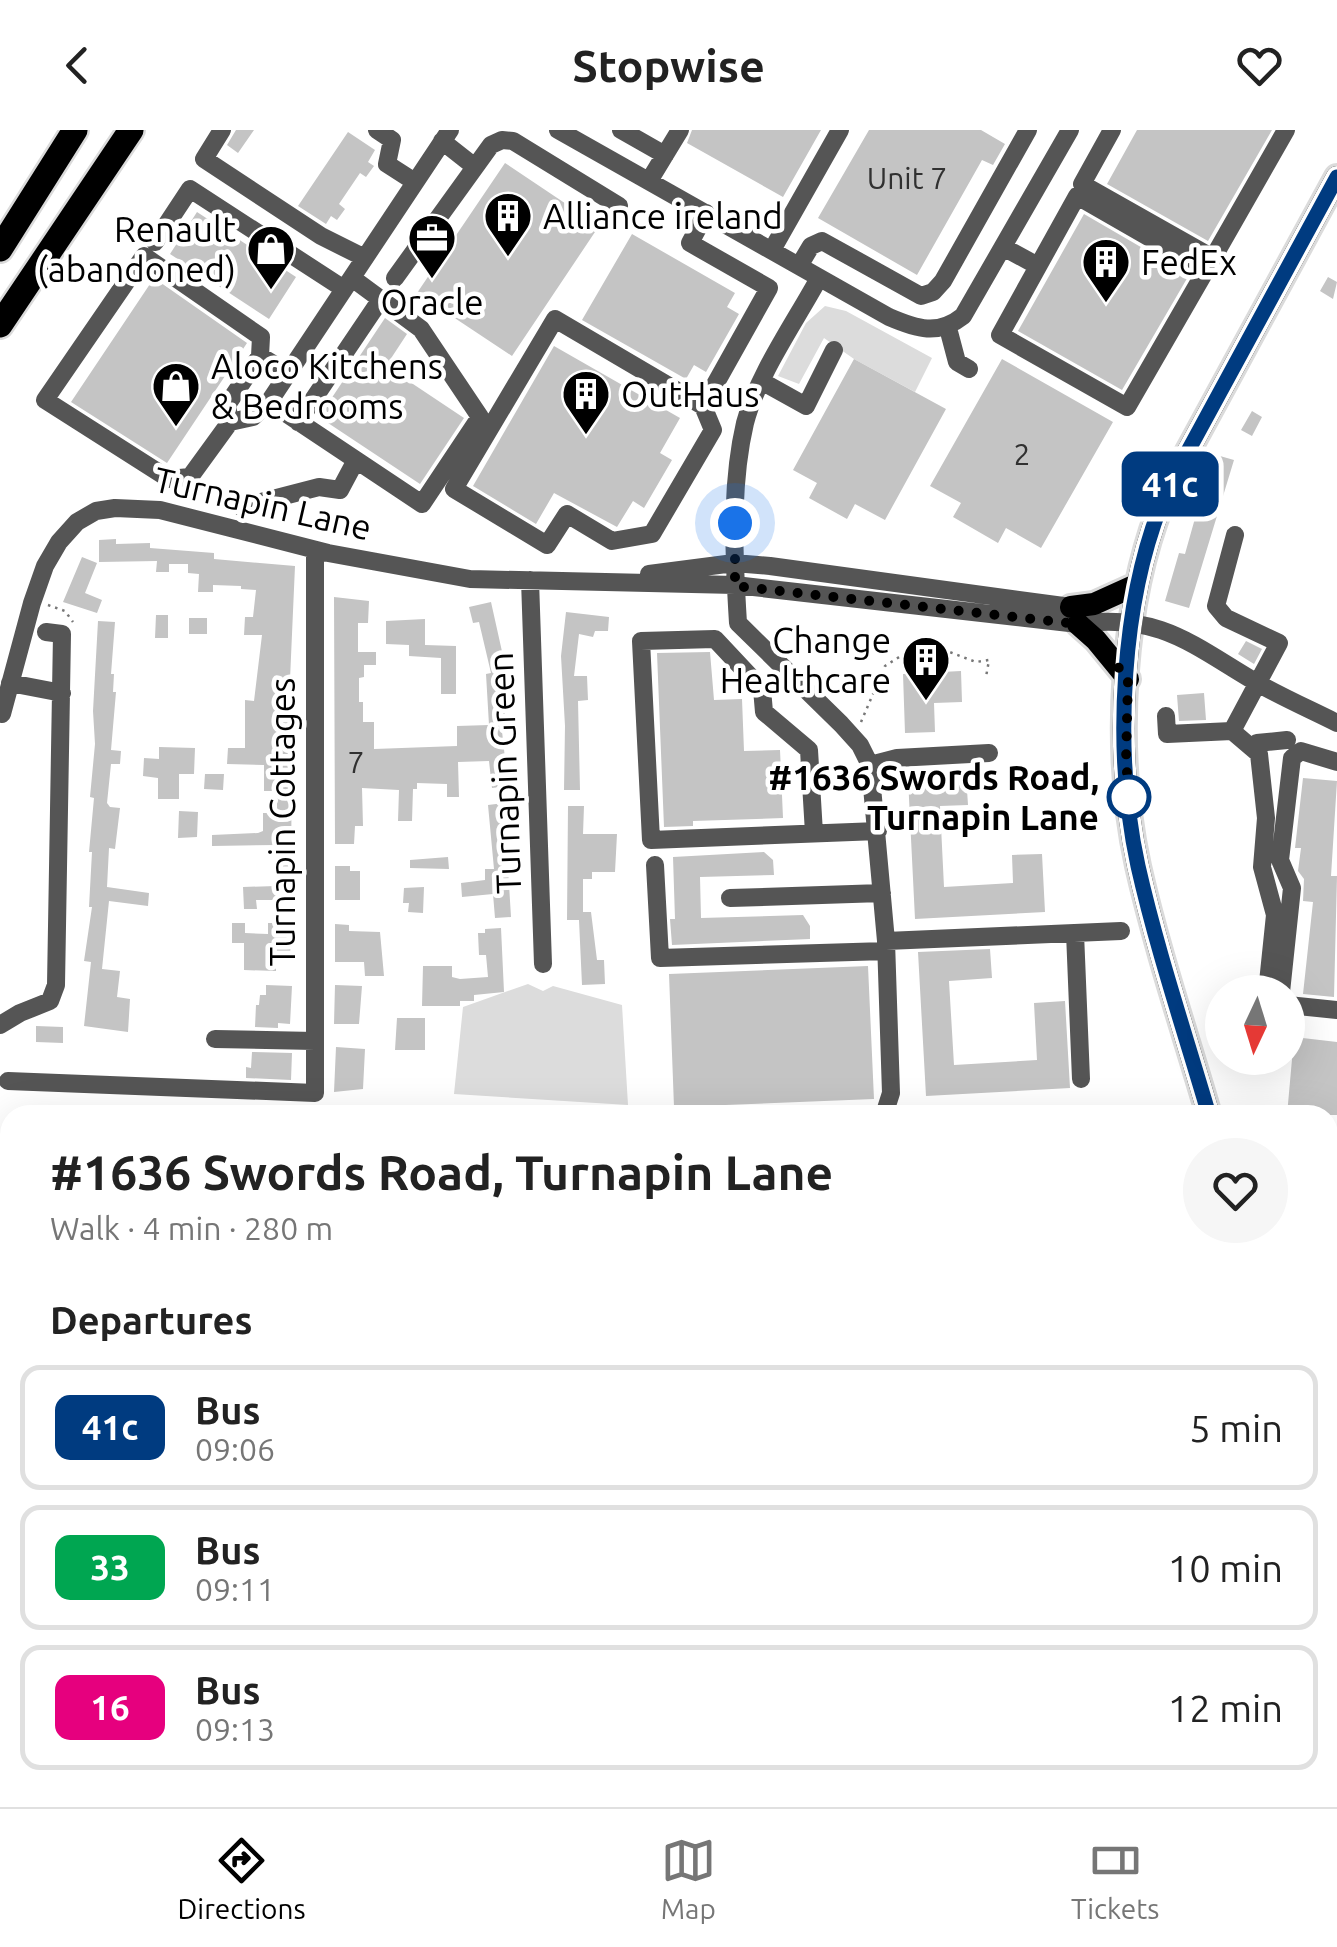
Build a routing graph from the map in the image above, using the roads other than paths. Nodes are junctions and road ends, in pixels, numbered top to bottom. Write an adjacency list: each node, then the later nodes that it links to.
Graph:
1 (75, 130): 15 (highway)
2 (131, 130): 23 (highway)
3 (222, 130): 27 (street)
4 (377, 130): 18 (street)
5 (558, 130): 19 (street)
6 (621, 130): 14 (street)
7 (680, 130): 14 (street)
8 (840, 130): 28 (street)
9 (1028, 130): 30 (street)
10 (1070, 130): 25 (street)
11 (1112, 130): 12 (street)
12 (1286, 130)
13 (447, 133): 16 (street); 18 (street)
14 (665, 155): 19 (street)
15 (54, 160): 22 (highway); 26 (highway)
16 (475, 167): 20 (street); 29 (street)
17 (1337, 178): 57 (main road)
18 (415, 182): 27 (street)
19 (649, 182): 21 (street)
20 (618, 206)
21 (706, 213): 28 (street); 45 (street)
22 (0, 227)
23 (56, 241): 36 (highway); 38 (highway)
24 (155, 242): 34 (street)
25 (1003, 247): 31 (street); 37 (street)
26 (0, 249)
27 (370, 250): 29 (street); 34 (street)
28 (772, 250): 30 (street)
29 (407, 261): 32 (street)
30 (799, 266): 33 (street)
31 (1038, 266): 31 (street)
32 (395, 278)
33 (819, 278): 37 (street); 43 (street)
34 (348, 283): 35 (street); 42 (street)
35 (381, 299): 47 (street); 50 (street)
36 (0, 325)
37 (948, 328): 41 (street)
38 (0, 335)
39 (834, 350): 43 (street)
40 (260, 356): 42 (street); 46 (street); 46 (street)
41 (969, 369)
42 (288, 374): 44 (street)
43 (762, 382): 49 (street)
44 (269, 402): 46 (street); 47 (street)
45 (703, 406): 48 (street); 48 (street)
46 (230, 422)
47 (298, 422): 50 (street)
48 (713, 430): 49 (street)
49 (744, 438): 54 (street)
50 (356, 460): 51 (street)
51 (241, 507)
52 (1236, 535): 65 (street)
53 (315, 550): 55 (street, Turnapin Lane); 64 (street, Turnapin Lane); 92 (street, Turnapin Cottages)
54 (734, 564): 56 (street, Turnapin Lane); 58 (street); 59 (street, Turnapin Lane)
55 (530, 580): 56 (street, Turnapin Lane); 85 (street, Turnapin Green)
56 (614, 580): 58 (street, Turnapin Lane)
57 (1136, 585): 59 (main road); 60 (main road)
58 (735, 586): 59 (street, Turnapin Lane); 62 (street)
59 (1084, 617): 60 (street, Turnapin Lane); 63 (main road)
60 (1131, 624): 63 (main road); 65 (street, Turnapin Lane)
61 (54, 633): 67 (street)
62 (781, 666): 66 (street); 76 (street)
63 (1128, 679): 96 (main road)
64 (10, 684): 67 (street); 68 (street, Turnapin Lane)
65 (1259, 684): 70 (street, Turnapin Lane); 71 (street)
66 (762, 689): 78 (street); 78 (street)
67 (62, 693): 90 (street)
68 (2, 714)
69 (1166, 716): 71 (street)
70 (1337, 722)
71 (1232, 730): 73 (street)
72 (1286, 740): 73 (street)
73 (1253, 748): 86 (street)
74 (990, 753): 76 (street)
75 (1337, 762): 87 (street)
76 (870, 765): 77 (street)
77 (878, 830): 78 (street); 80 (street)
78 (814, 833)
79 (655, 864): 84 (street)
80 (882, 893): 81 (street); 84 (street)
81 (730, 898)
82 (1121, 931): 83 (street)
83 (1074, 933): 84 (street); 93 (street)
84 (886, 946): 95 (street)
85 (543, 964)
86 (1269, 975)
87 (1283, 975)
88 (1305, 1007): 89 (street)
89 (1337, 1010)
90 (0, 1025)
91 (215, 1039): 92 (street)
92 (315, 1042): 94 (street, Turnapin Cottages)
93 (1081, 1079)
94 (8, 1081)
95 (887, 1105)
96 (1206, 1105)

